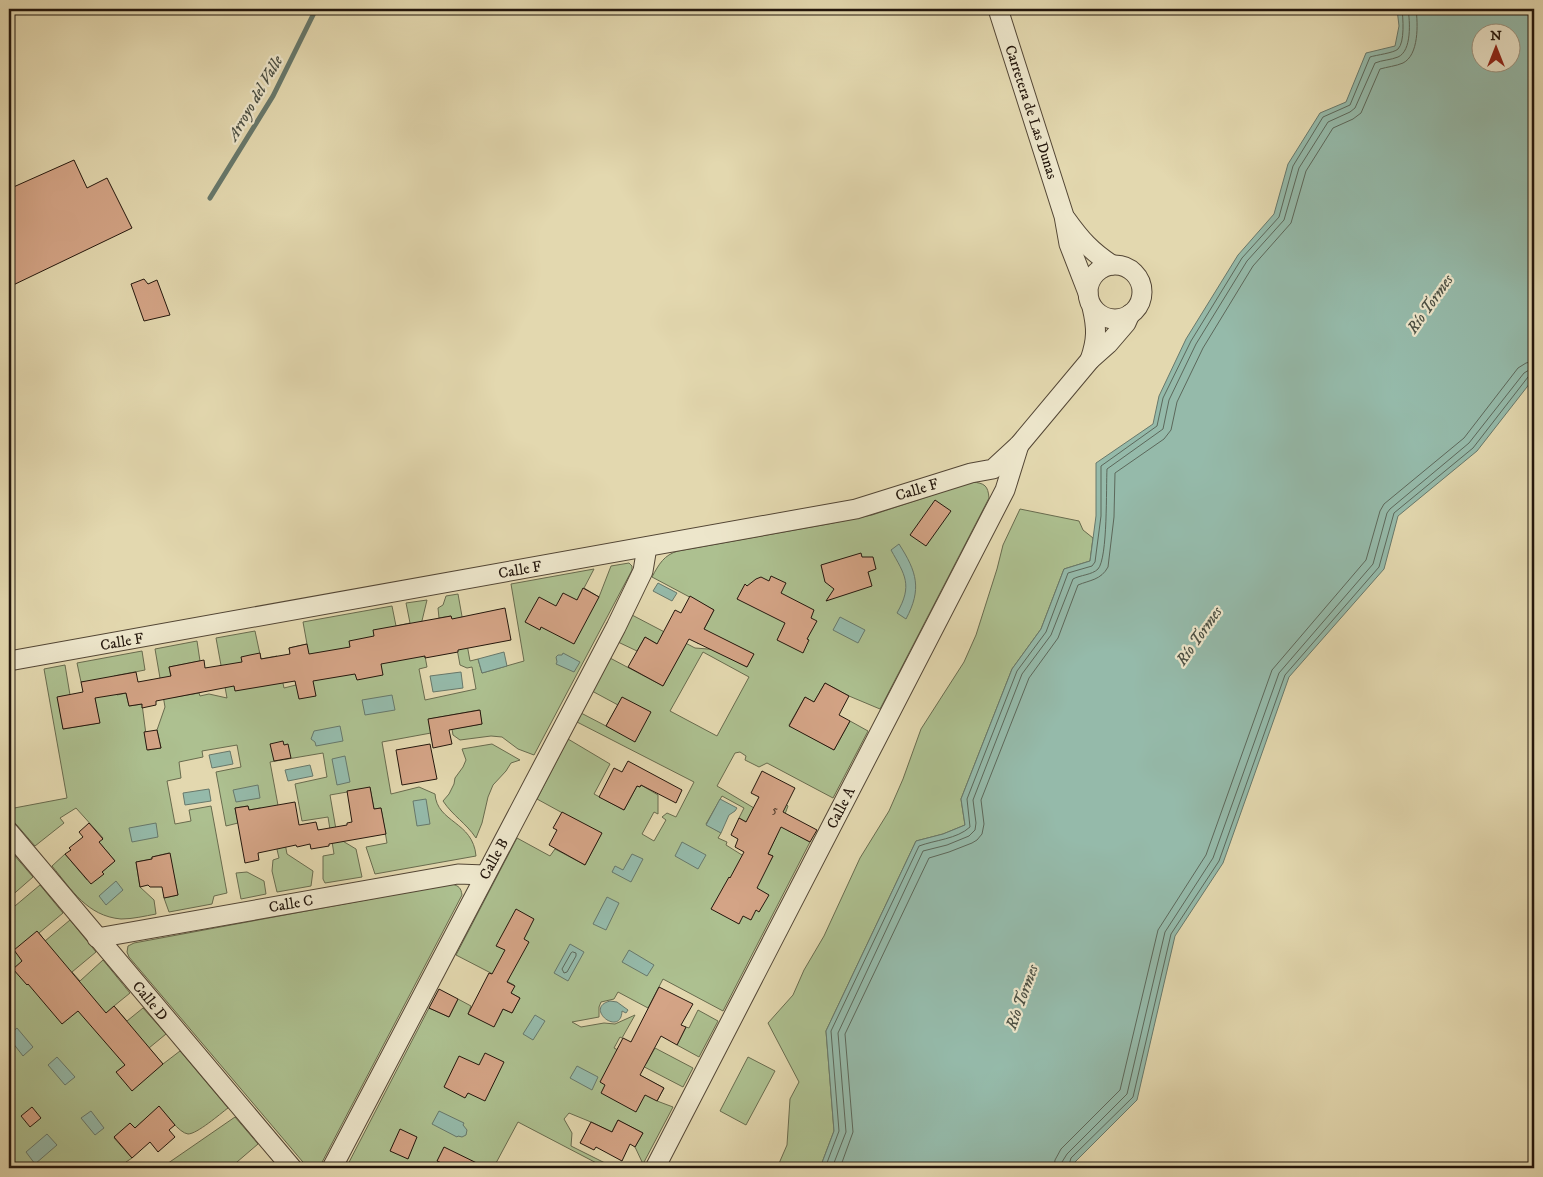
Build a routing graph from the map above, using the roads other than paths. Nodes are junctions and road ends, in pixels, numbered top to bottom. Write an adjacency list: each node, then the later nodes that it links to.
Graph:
1 (998, 9): 2 (street, Carretera de Las Dunas)
2 (1064, 216): 3 (street, Carretera de Las Dunas); 4 (street, Carretera de Las Dunas)
3 (1112, 265): 4 (street); 5 (street)
4 (1090, 300): 5 (street); 6 (street, Carretera de Las Dunas)
5 (1130, 314): 6 (street, Carretera de Las Dunas)
6 (1090, 360): 7 (street, Carretera de Las Dunas)
7 (1019, 445): 8 (street, Calle F); 15 (street, Calle A)
8 (647, 547): 9 (street, Calle F); 11 (street, Calle B)
9 (9, 661)
10 (9, 832): 12 (street, Calle D)
11 (485, 875): 12 (street, Calle C); 14 (street, Calle B)
12 (97, 938): 13 (street, Calle D)
13 (292, 1168)
14 (332, 1168)
15 (655, 1168)

